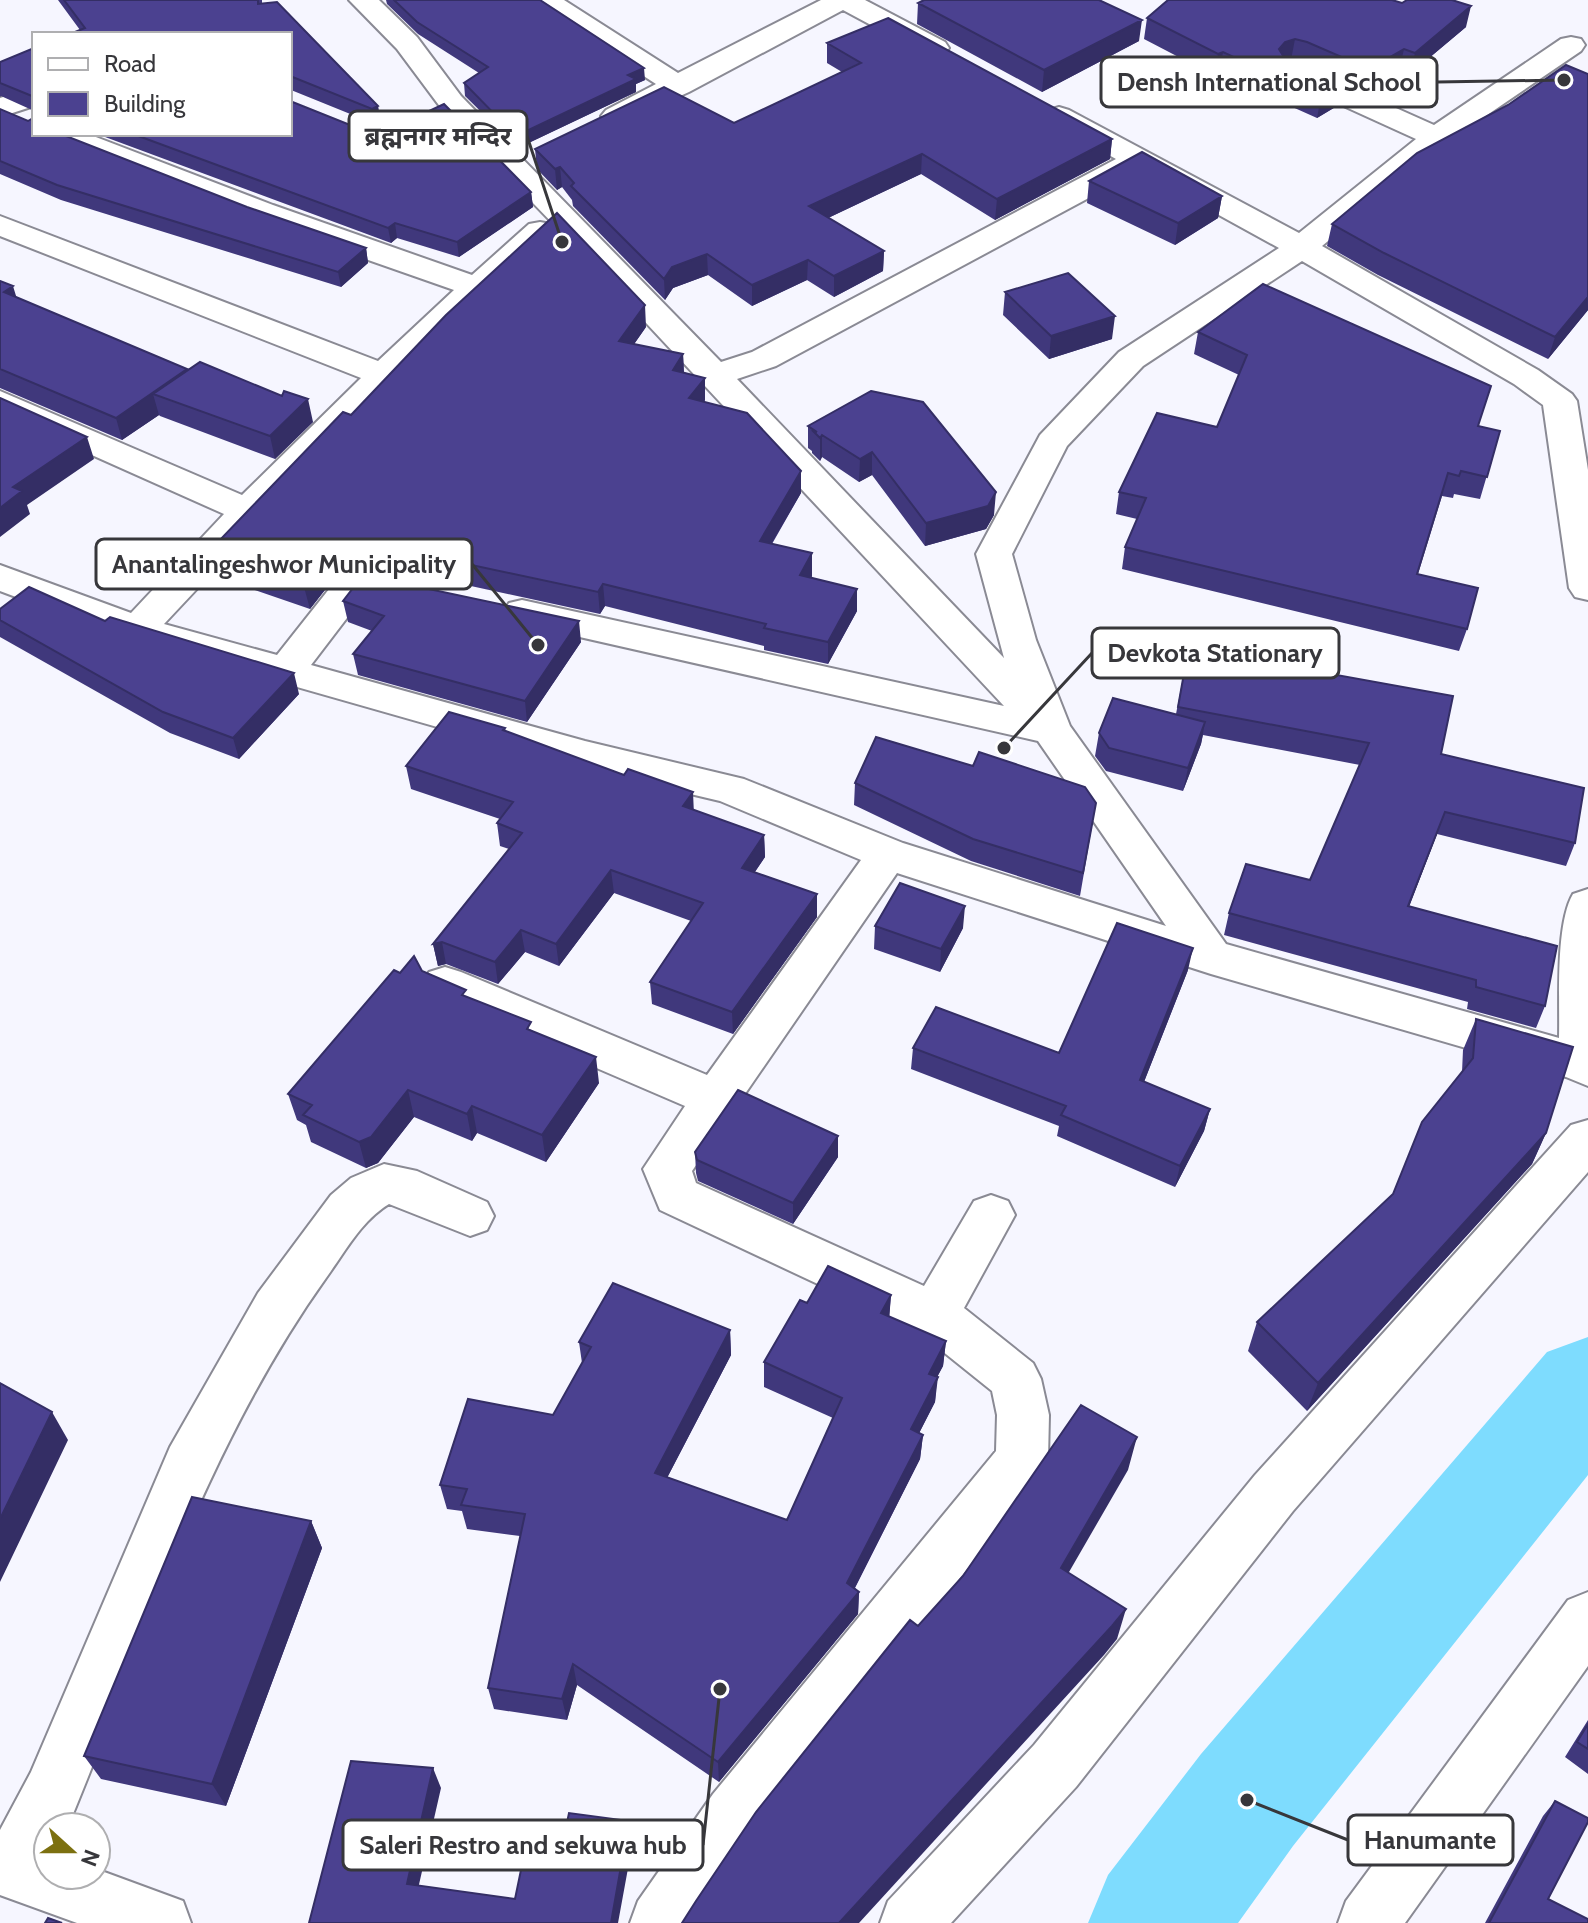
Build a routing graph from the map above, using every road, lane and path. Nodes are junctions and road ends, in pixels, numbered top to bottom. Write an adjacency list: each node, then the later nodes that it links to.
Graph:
1 (363, 0): 15 (street)
2 (844, 0): 5 (street); 7 (street)
3 (547, 1): 7 (street)
4 (1571, 45): 13 (street)
5 (964, 64)
6 (1292, 72): 13 (street)
7 (679, 86): 11 (street)
8 (32, 97): 10 (street)
9 (1032, 101): 14 (street)
10 (32, 123)
11 (596, 125)
12 (66, 136): 18 (street)
13 (1436, 137): 17 (street)
14 (1139, 159): 17 (street); 20 (street)
15 (560, 213): 18 (street); 20 (street)
16 (0, 225): 19 (street)
17 (1301, 247): 22 (street); 30 (street)
18 (476, 287): 19 (street)
19 (382, 374): 23 (street)
20 (714, 376): 30 (street)
21 (0, 401): 23 (street)
22 (1574, 404): 25 (street)
23 (247, 511): 28 (street)
24 (0, 577): 28 (street)
25 (1588, 588)
26 (448, 596): 29 (street)
27 (494, 606): 30 (street)
28 (138, 629): 29 (street)
29 (286, 670): 31 (street)
30 (1051, 730): 33 (street)
31 (888, 854): 33 (street); 36 (street)
32 (1588, 905): 35 (street)
33 (1211, 957): 35 (street)
34 (445, 984): 36 (street)
35 (1584, 1065)
36 (715, 1099): 40 (street)
37 (1588, 1139): 45 (street)
38 (991, 1215): 40 (street)
39 (470, 1216): 42 (street)
40 (934, 1314): 44 (street)
41 (1588, 1619): 46 (street)
42 (6, 1867): 43 (street)
43 (161, 1923)
44 (660, 1923)
45 (910, 1923)
46 (1368, 1923)

